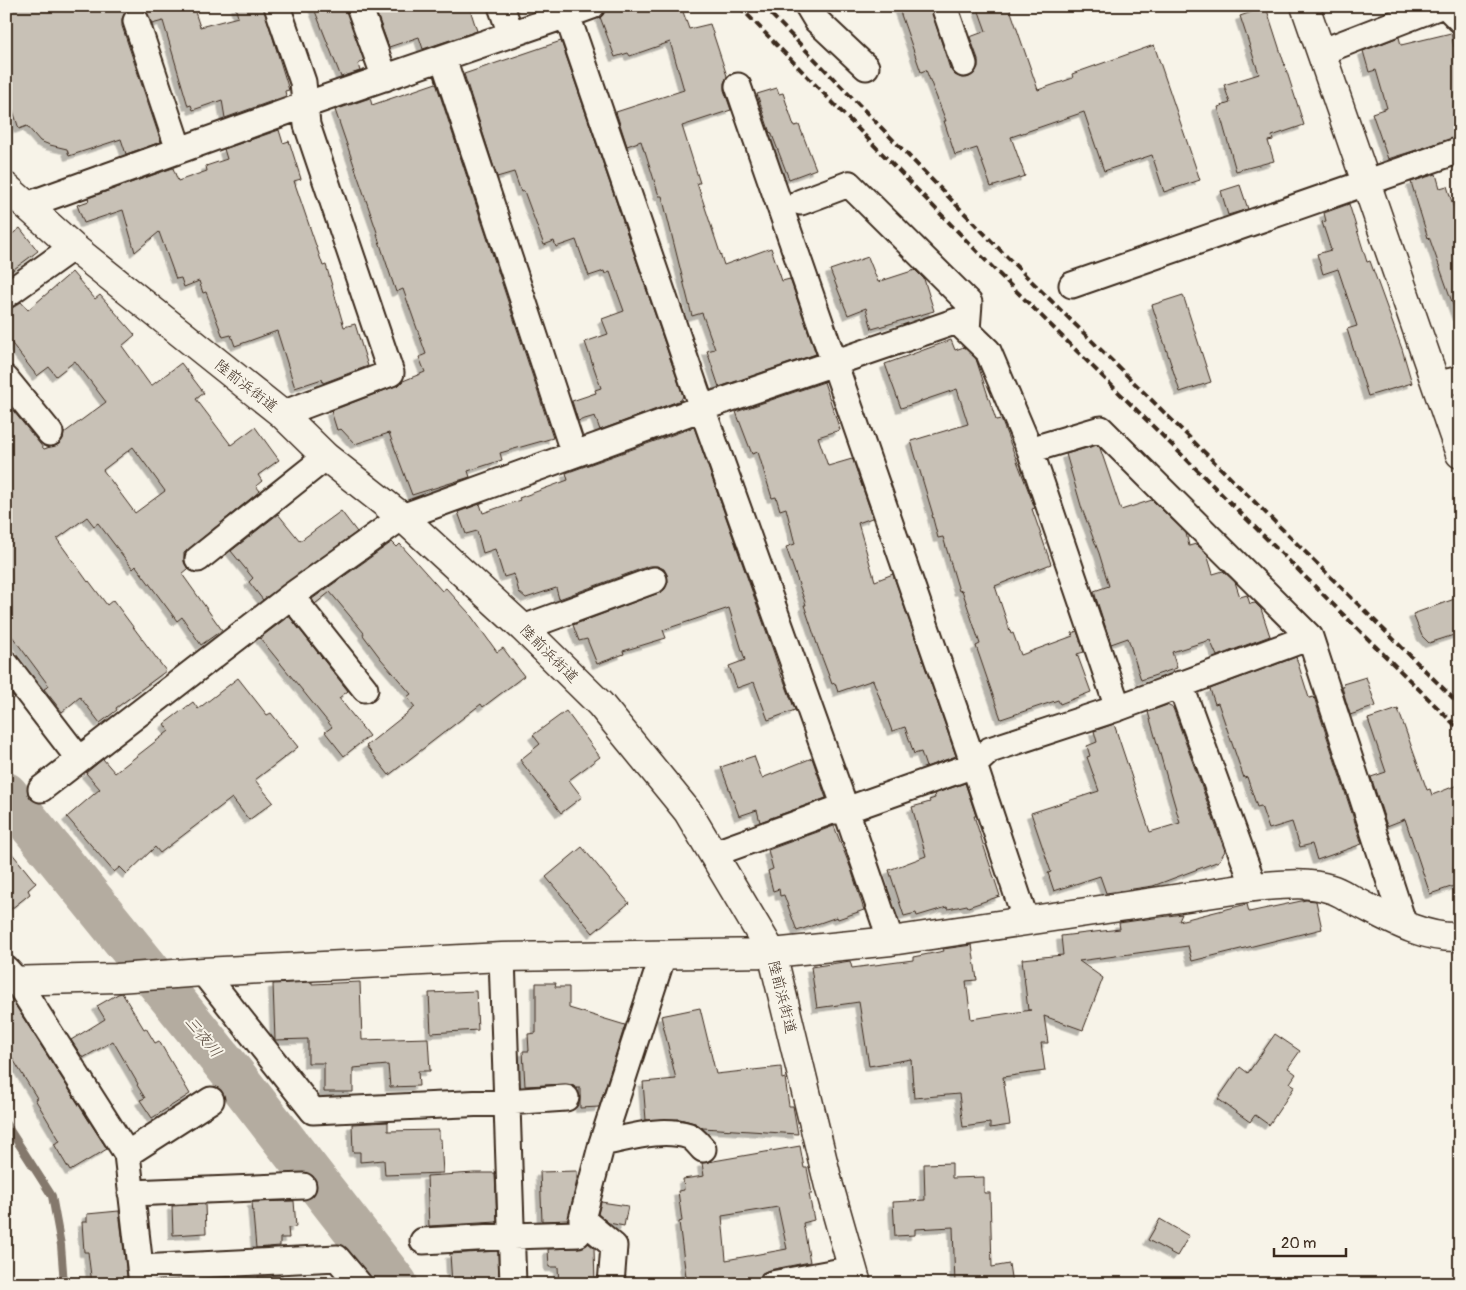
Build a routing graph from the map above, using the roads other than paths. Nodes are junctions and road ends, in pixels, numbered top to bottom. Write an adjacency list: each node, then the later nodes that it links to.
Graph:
1 (277, 6): 19 (street)
2 (359, 6): 17 (street)
3 (501, 6): 12 (street)
4 (808, 6): 16 (street)
5 (944, 6): 15 (street)
6 (1306, 6): 13 (street)
7 (1440, 6): 13 (street)
8 (1446, 6): 10 (street)
9 (579, 10): 12 (street); 33 (street)
10 (1460, 20)
11 (136, 22): 20 (street)
12 (511, 34): 14 (street)
13 (1321, 52): 22 (street)
14 (443, 58): 17 (street); 37 (street)
15 (964, 64)
16 (866, 67)
17 (385, 78): 19 (street)
18 (738, 86): 30 (street)
19 (304, 105): 20 (street); 34 (street)
20 (179, 150): 25 (street)
21 (1460, 150): 22 (street)
22 (1366, 182): 27 (street); 32 (street)
23 (6, 187): 25 (street, 陸前浜街道)
24 (801, 202): 29 (street)
25 (27, 204): 26 (street, 陸前浜街道)
26 (73, 246): 28 (street); 34 (street, 陸前浜街道)
27 (1072, 285)
28 (6, 295)
29 (967, 330): 30 (street); 36 (street)
30 (834, 364): 33 (street); 51 (street)
31 (6, 379): 35 (street)
32 (1448, 382): 38 (street)
33 (702, 408): 37 (street); 53 (street)
34 (282, 414): 39 (street, 陸前浜街道)
35 (50, 433)
36 (1030, 450): 45 (street); 49 (street)
37 (574, 454): 40 (street)
38 (1460, 454)
39 (326, 457): 40 (street, 陸前浜街道); 41 (street)
40 (402, 517): 43 (street); 44 (street, 陸前浜街道)
41 (198, 559)
42 (654, 580): 44 (street)
43 (291, 596): 48 (street); 50 (street)
44 (523, 628): 54 (street, 陸前浜街道)
45 (1310, 637): 47 (street); 57 (street)
46 (6, 664): 50 (street)
47 (1180, 684): 49 (street); 55 (street)
48 (365, 689)
49 (1118, 708): 51 (street)
50 (79, 759): 52 (street)
51 (974, 765): 53 (street); 56 (street)
52 (41, 789)
53 (846, 810): 54 (street); 59 (street)
54 (713, 854): 60 (street, 陸前浜街道)
55 (1254, 887): 56 (street); 57 (street)
56 (1026, 921): 59 (street)
57 (1404, 925): 58 (street)
58 (1460, 937)
59 (891, 941): 60 (street)
60 (772, 953): 61 (street); 77 (street, 陸前浜街道)
61 (663, 955): 62 (street); 68 (street)
62 (502, 957): 63 (street); 67 (street)
63 (203, 972): 64 (street); 67 (street)
64 (9, 977): 70 (street)
65 (566, 1098): 67 (street)
66 (211, 1100): 70 (street)
67 (507, 1102): 74 (street)
68 (602, 1143): 69 (street); 80 (street)
69 (703, 1150)
70 (127, 1154): 72 (street)
71 (303, 1186): 72 (street)
72 (132, 1193): 76 (street)
73 (578, 1234): 74 (street)
74 (512, 1236): 75 (street); 79 (street)
75 (423, 1242)
76 (141, 1276): 78 (street)
77 (855, 1277): 81 (street)
78 (359, 1284)
79 (513, 1284)
80 (611, 1284)
81 (772, 1284)

